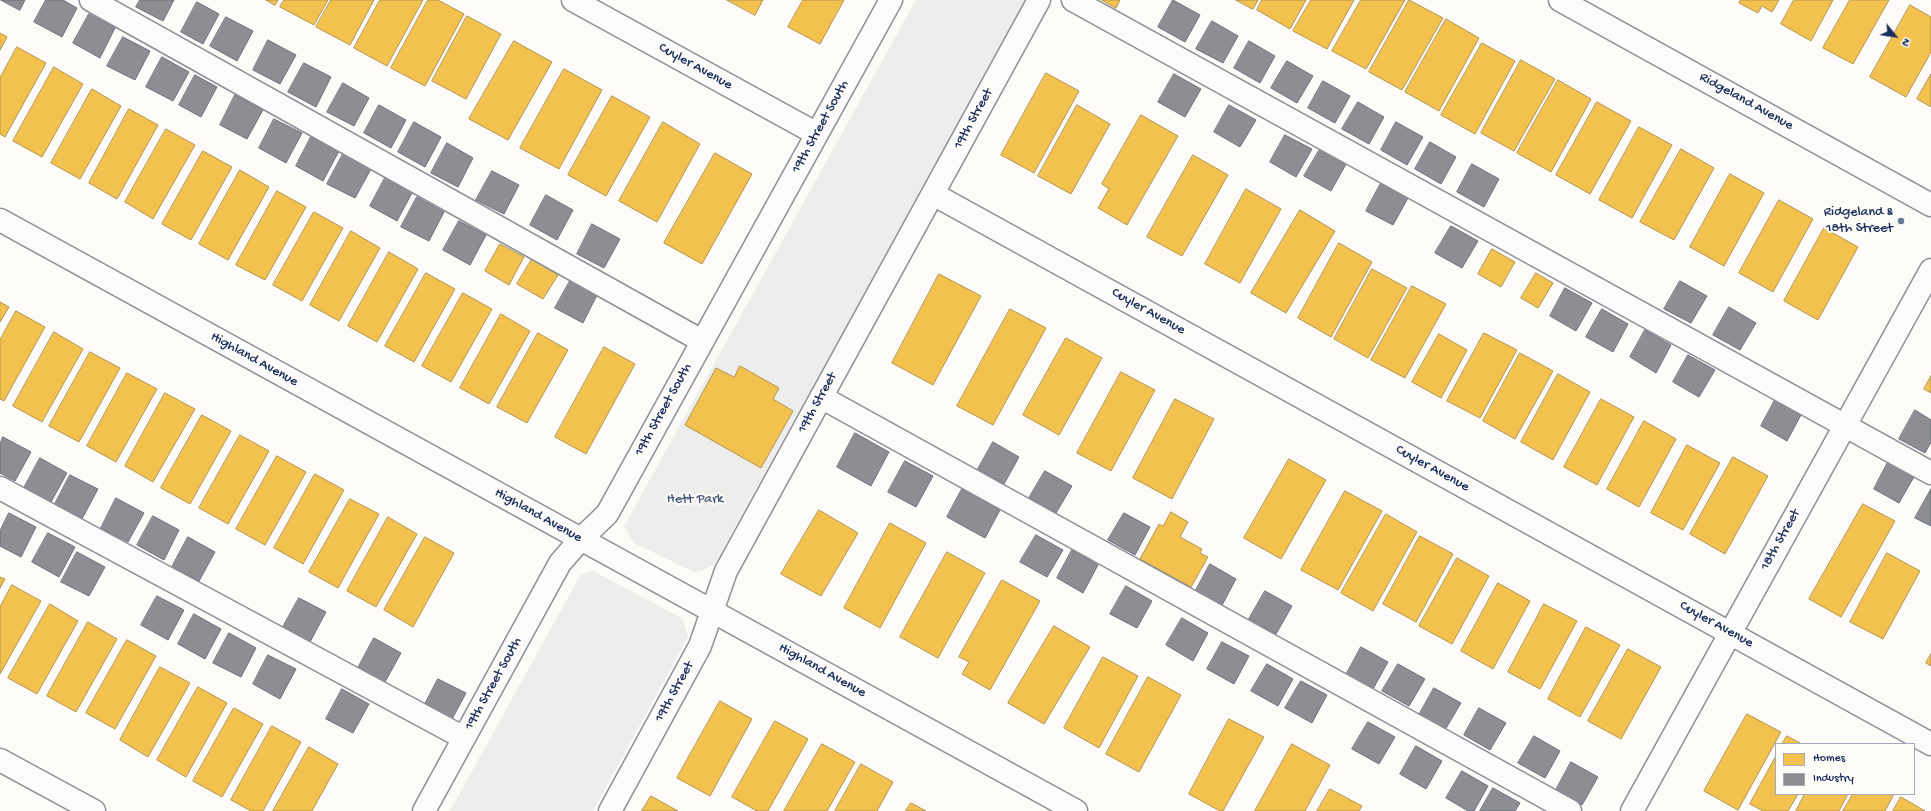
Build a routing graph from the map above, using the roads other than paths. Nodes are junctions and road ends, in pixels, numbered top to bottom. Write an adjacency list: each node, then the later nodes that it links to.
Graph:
1 (91, 0): 12 (street)
2 (573, 0): 7 (street, Cuyler Avenue)
3 (891, 0): 7 (street, 19th Street South)
4 (1039, 0): 8 (street, 19th Street)
5 (1072, 0): 14 (street)
6 (1560, 0): 9 (street, Ridgeland Avenue)
7 (817, 134): 12 (street, 19th Street South)
8 (933, 194): 13 (street, 19th Street); 19 (street, Cuyler Avenue)
9 (1931, 205)
10 (0, 220): 17 (street, Highland Avenue)
11 (1931, 270): 14 (street, 18th Street)
12 (702, 341): 17 (street, 19th Street South)
13 (821, 396): 18 (street, 19th Street); 27 (street)
14 (1845, 426): 15 (street); 19 (street, 18th Street)
15 (1931, 473)
16 (0, 488): 20 (street)
17 (581, 539): 18 (street, Highland Avenue); 20 (street, 19th Street South)
18 (712, 610): 25 (street, 19th Street); 26 (street, Highland Avenue)
19 (1730, 633): 21 (street, Cuyler Avenue); 28 (street, 18th Street)
20 (464, 738): 24 (street, 19th Street South)
21 (1931, 744)
22 (0, 760): 23 (street)
23 (94, 811)
24 (424, 811)
25 (610, 811)
26 (1076, 811)
27 (1570, 811)
28 (1632, 811)

